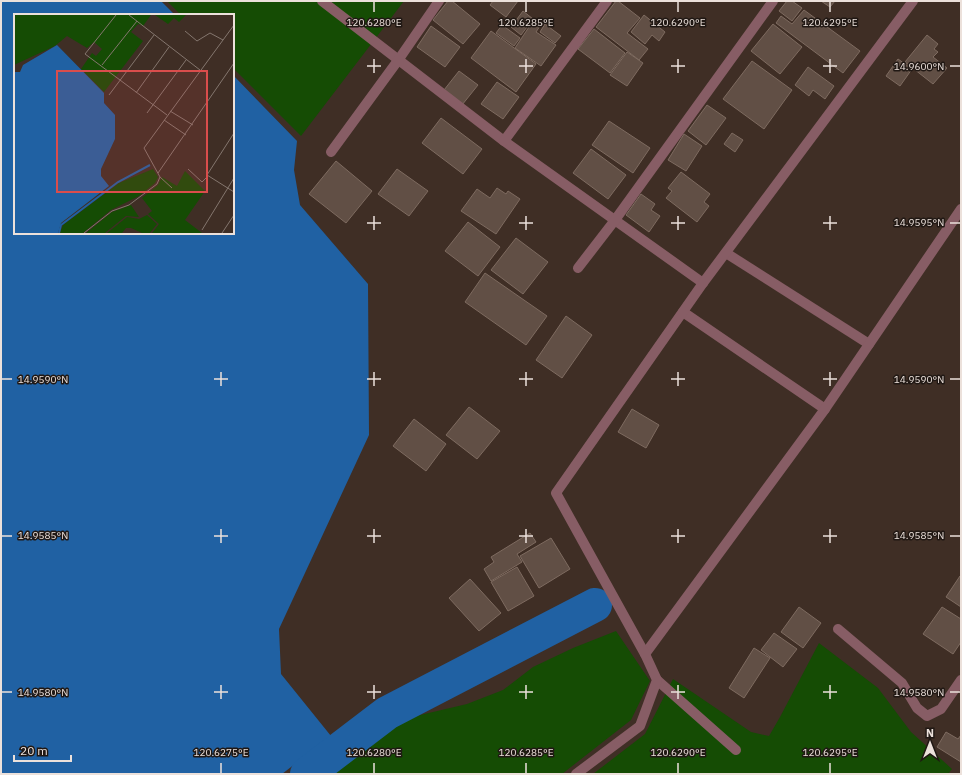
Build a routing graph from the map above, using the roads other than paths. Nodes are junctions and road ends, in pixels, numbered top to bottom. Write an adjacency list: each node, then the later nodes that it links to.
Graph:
1 (322, 1): 6 (street)
2 (439, 1): 6 (street)
3 (607, 1): 7 (street)
4 (773, 1): 10 (street)
5 (913, 1): 11 (street)
6 (399, 59): 7 (street); 8 (street)
7 (504, 141): 10 (street)
8 (331, 152)
9 (961, 209): 15 (street)
10 (615, 220): 12 (street); 13 (street)
11 (726, 253): 13 (street); 15 (street)
12 (578, 268)
13 (703, 284): 14 (street)
14 (683, 312): 16 (street); 18 (street)
15 (869, 344): 16 (street)
16 (825, 409): 18 (street)
17 (838, 629): 20 (street)
18 (645, 654): 19 (street)
19 (657, 680): 21 (street); 22 (street)
20 (961, 680)
21 (736, 750)
22 (576, 774)

